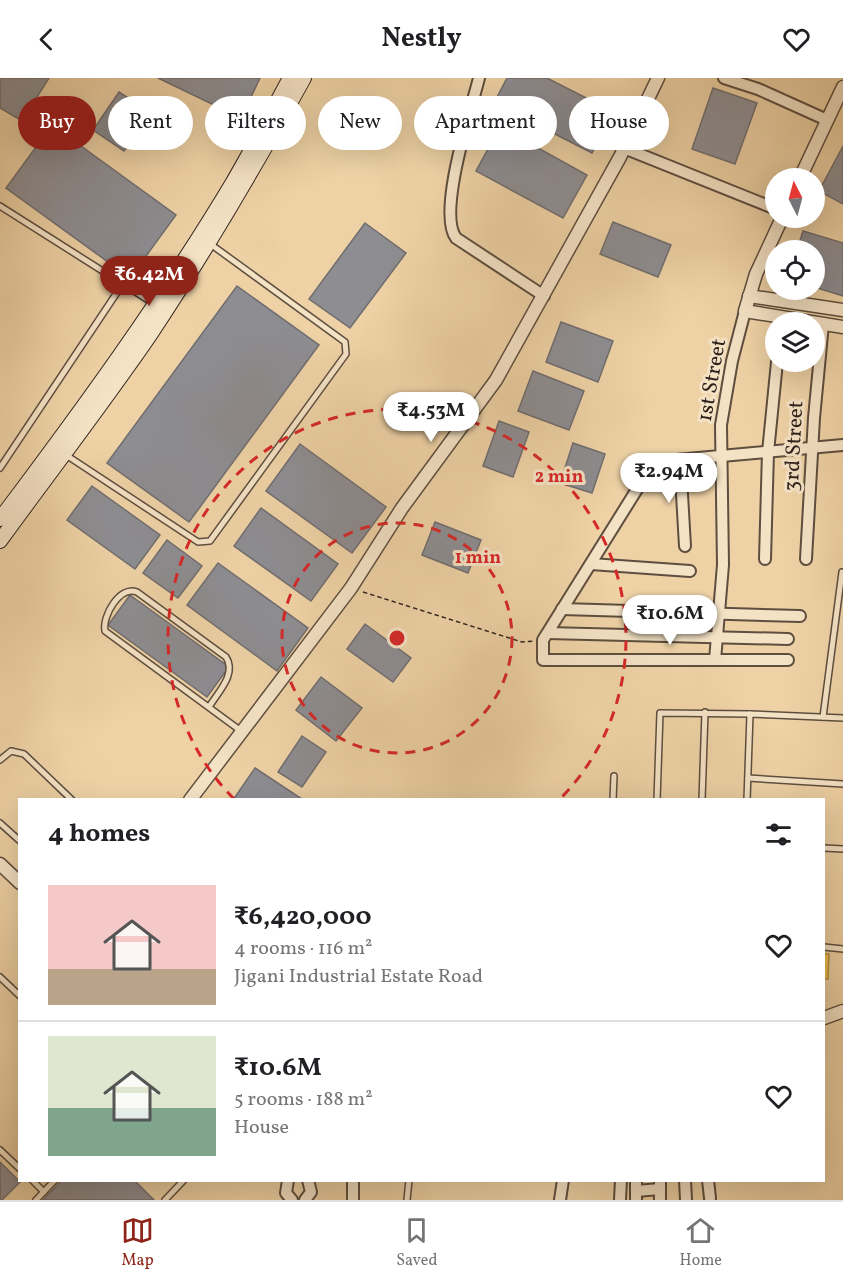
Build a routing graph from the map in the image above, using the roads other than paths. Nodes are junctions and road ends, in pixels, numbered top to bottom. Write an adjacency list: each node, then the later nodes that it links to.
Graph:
1 (290, 78): 19 (main road)
2 (304, 78): 15 (main road)
3 (479, 78): 17 (street)
4 (658, 78): 7 (street)
5 (724, 78): 8 (street)
6 (843, 87): 8 (street)
7 (649, 96)
8 (827, 120): 11 (street)
9 (623, 150): 17 (street)
10 (629, 150): 12 (street)
11 (805, 168)
12 (765, 205)
13 (0, 206): 16 (lane)
14 (778, 228): 18 (street)
15 (208, 242): 30 (main road); 30 (lane)
16 (122, 285): 19 (lane); 33 (lane)
17 (544, 296): 55 (street)
18 (749, 296): 20 (street); 21 (street)
19 (154, 304): 34 (main road)
20 (745, 310): 22 (street); 31 (street, 1st Street)
21 (843, 310)
22 (765, 315)
23 (825, 324): 24 (street)
24 (843, 327)
25 (776, 372): 29 (street)
26 (819, 372): 28 (street, 3rd Street)
27 (843, 445): 28 (street)
28 (813, 447): 29 (street); 38 (street, 3rd Street)
29 (768, 452): 31 (street); 37 (street)
30 (66, 455): 35 (main road)
31 (721, 456): 32 (street); 43 (street, 1st Street)
32 (680, 460): 36 (street); 39 (street)
33 (0, 468)
34 (0, 519)
35 (0, 541)
36 (685, 546)
37 (765, 559)
38 (806, 559)
39 (591, 564): 40 (street); 42 (street)
40 (690, 571)
41 (842, 572): 53 (lane)
42 (562, 609): 43 (street); 45 (street)
43 (718, 613): 44 (street); 46 (street, 1st Street)
44 (800, 616)
45 (546, 636): 46 (street); 48 (street)
46 (716, 637): 47 (street); 48 (street, 1st Street)
47 (788, 639)
48 (715, 660): 49 (street)
49 (788, 660)
50 (209, 707): 50 (lane); 55 (lane)
51 (705, 712): 52 (lane); 63 (lane); 64 (lane)
52 (750, 714): 53 (lane); 58 (lane)
53 (823, 717): 54 (lane)
54 (843, 718)
55 (243, 732): 61 (street)
56 (0, 760): 60 (lane)
57 (614, 776): 62 (lane)
58 (748, 778): 59 (lane); 65 (lane)
59 (843, 784)
60 (70, 798)
61 (192, 798)
62 (613, 798)
63 (657, 798)
64 (702, 798)
65 (747, 798)
66 (0, 823): 67 (lane)
67 (18, 839)
68 (825, 848): 69 (lane)
69 (843, 849)
70 (0, 864): 71 (street)
71 (18, 881)
72 (825, 947): 73 (lane)
73 (843, 949)
74 (0, 977): 75 (lane)
75 (18, 994)
76 (843, 1011): 77 (street)
77 (825, 1018)
78 (0, 1150): 79 (lane)
79 (18, 1167)
80 (34, 1182): 93 (lane)
81 (53, 1182): 93 (lane)
82 (182, 1182): 96 (lane)
83 (288, 1182): 97 (street)
84 (308, 1182): 98 (street)
85 (352, 1182): 99 (street)
86 (409, 1182): 100 (lane)
87 (563, 1182): 101 (street)
88 (621, 1182): 102 (street)
89 (685, 1182): 103 (street)
90 (708, 1182): 94 (street)
91 (636, 1190): 92 (street)
92 (660, 1190)
93 (44, 1192): 95 (lane)
94 (710, 1198)
95 (36, 1200)
96 (165, 1200)
97 (292, 1200)
98 (305, 1200)
99 (353, 1200)
100 (407, 1200)
101 (560, 1200)
102 (620, 1200)
103 (686, 1200)

